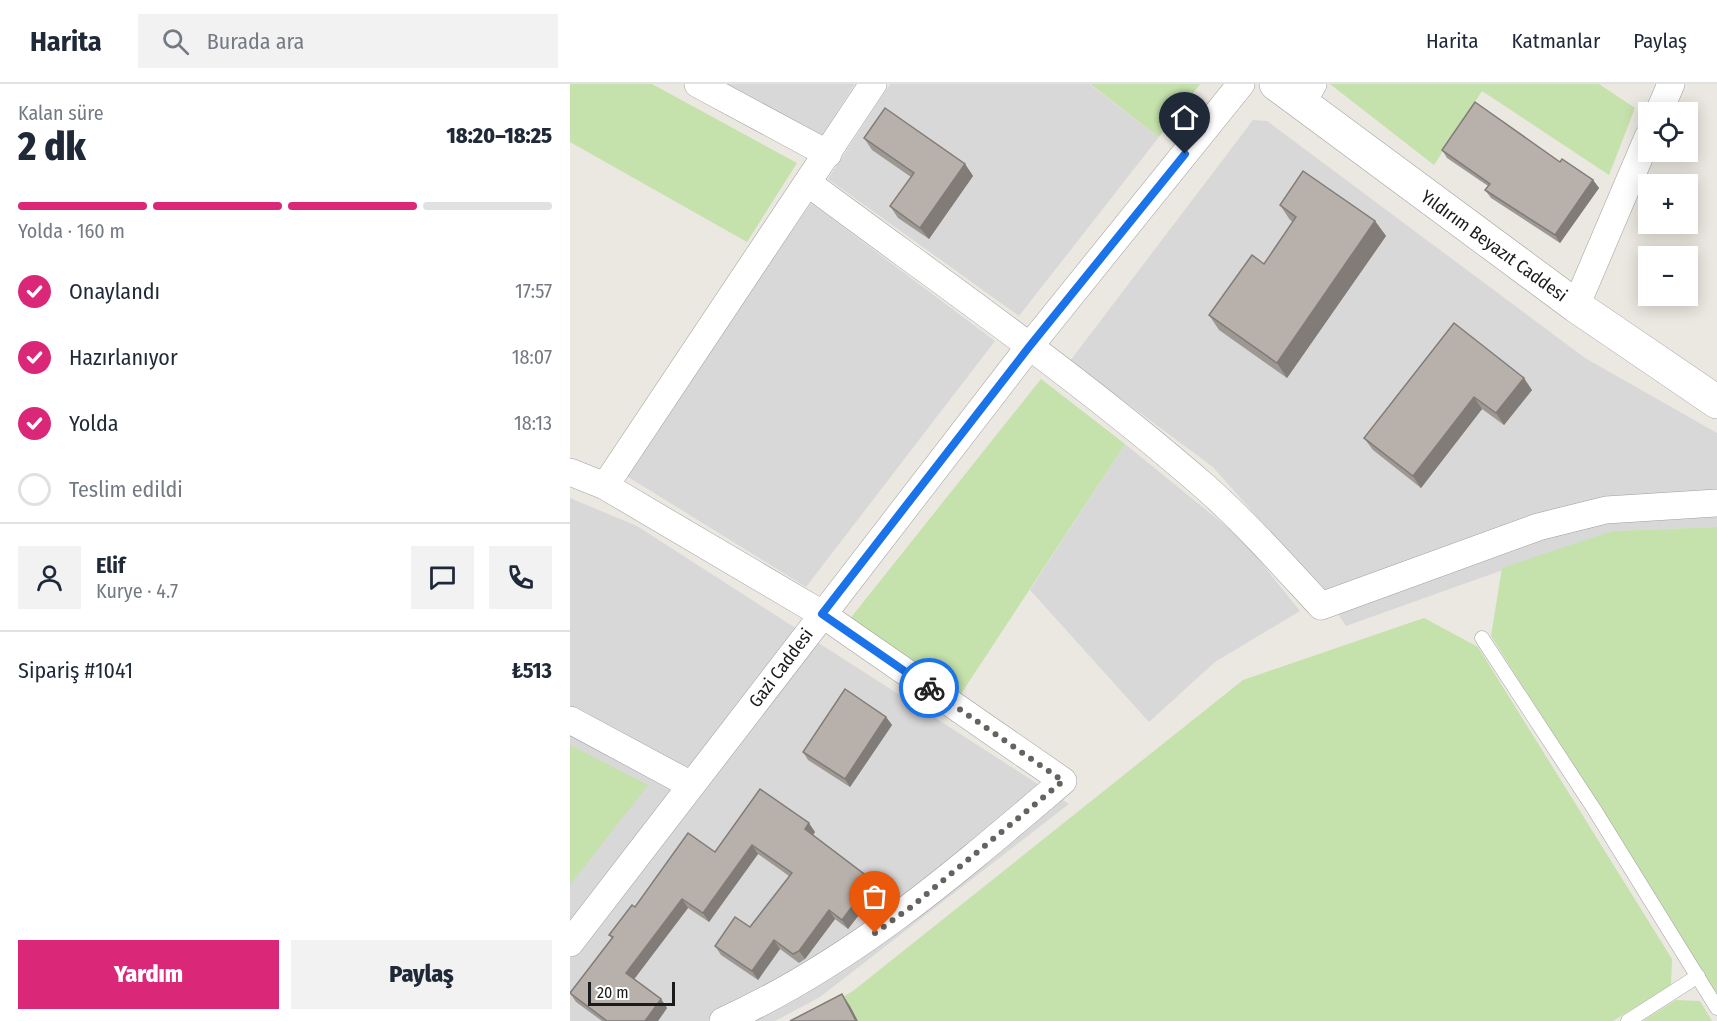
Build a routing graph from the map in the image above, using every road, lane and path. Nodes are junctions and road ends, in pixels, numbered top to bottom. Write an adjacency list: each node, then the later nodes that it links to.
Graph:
1 (698, 84): 8 (street)
2 (873, 84): 8 (street)
3 (1241, 84): 12 (street, Gazi Caddesi)
4 (1276, 84): 6 (street, Yıldırım Beyazıt Caddesi)
5 (1671, 84): 7 (street)
6 (1307, 94): 11 (street, Yıldırım Beyazıt Caddesi)
7 (1663, 102)
8 (828, 154): 10 (street)
9 (1638, 160): 11 (street)
10 (808, 183): 12 (street); 15 (street)
11 (1576, 306): 13 (street, Yıldırım Beyazıt Caddesi)
12 (1029, 347): 16 (street); 17 (street, Gazi Caddesi)
13 (1717, 402)
14 (570, 472): 15 (street)
15 (605, 486): 17 (street)
16 (1717, 503)
17 (822, 614): 20 (street, Gazi Caddesi); 24 (street)
18 (1482, 638): 22 (lane)
19 (570, 720): 20 (street)
20 (691, 786): 21 (street, Gazi Caddesi)
21 (572, 936)
22 (1698, 976): 23 (lane); 25 (lane)
23 (1717, 1008)
24 (723, 1021)
25 (1628, 1021)

